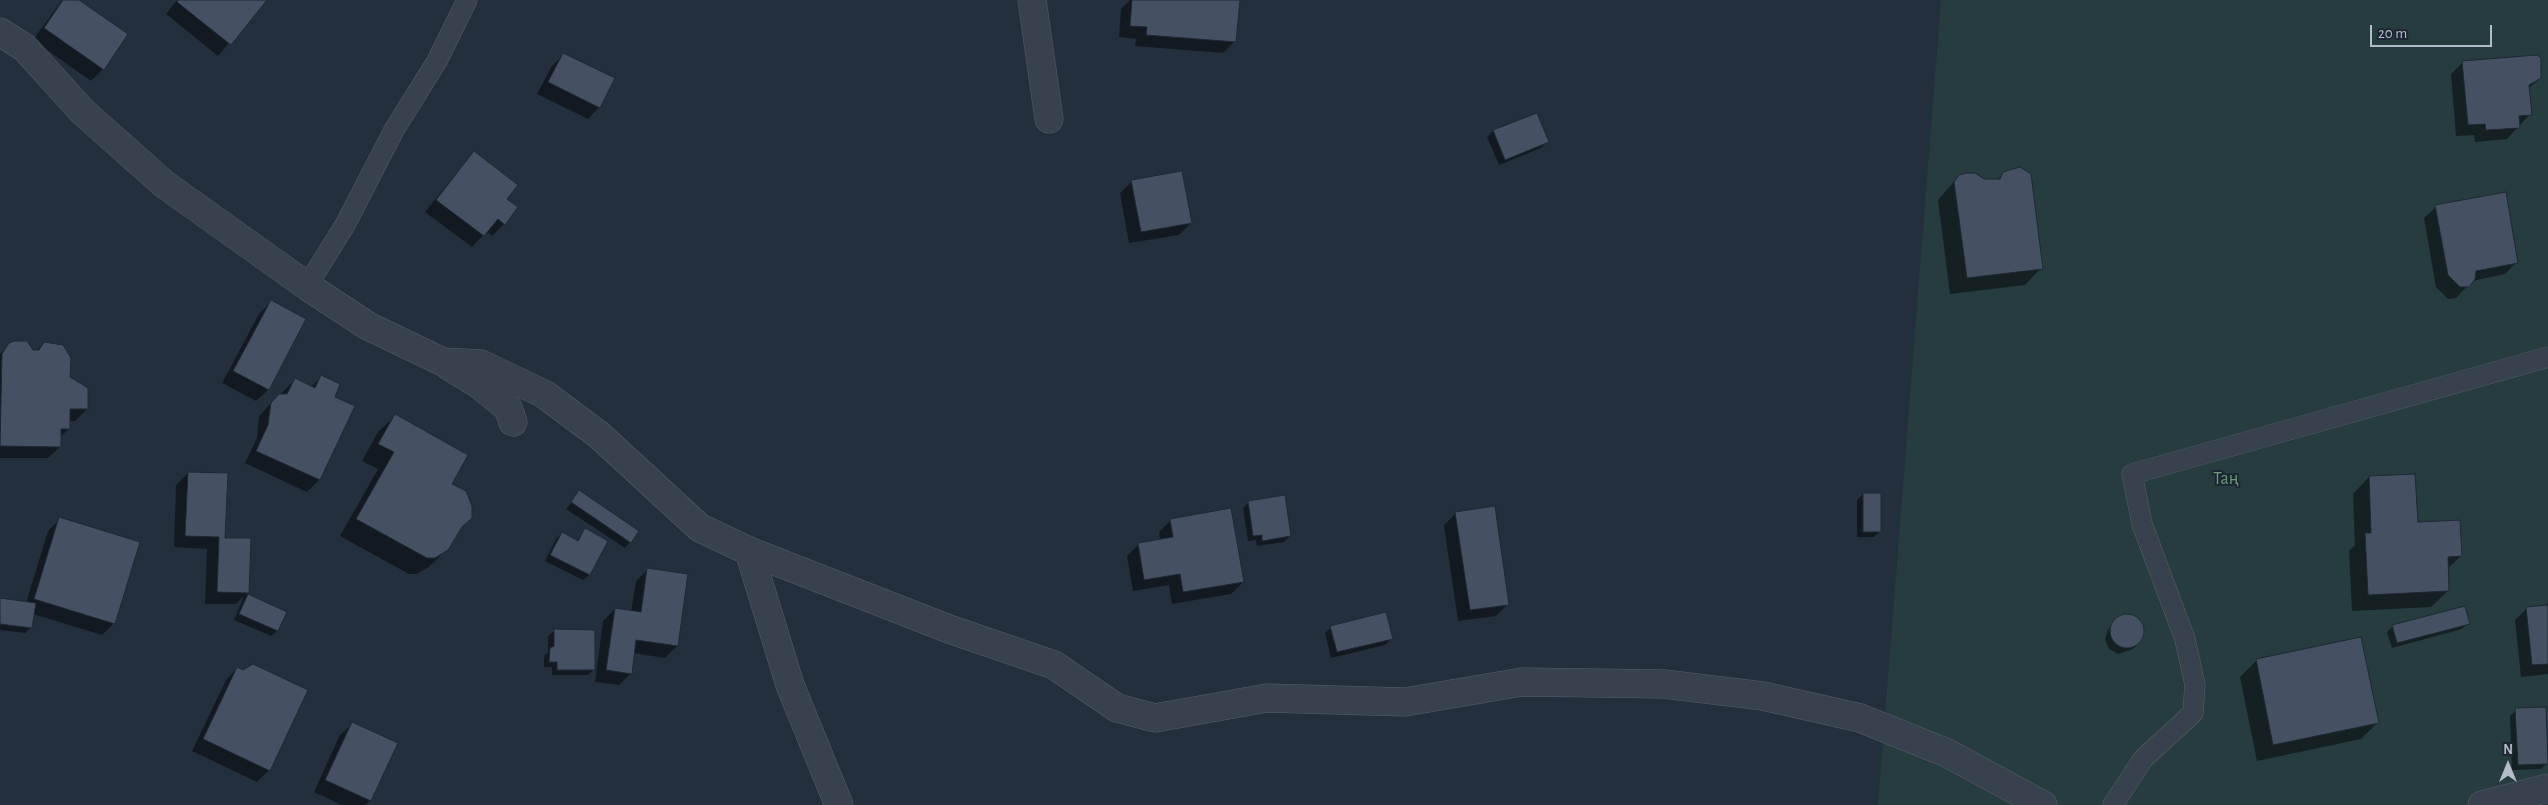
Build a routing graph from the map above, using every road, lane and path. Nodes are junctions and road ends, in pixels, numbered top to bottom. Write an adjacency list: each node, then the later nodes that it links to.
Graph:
1 (467, 0): 5 (lane)
2 (1032, 0): 4 (street)
3 (0, 32): 5 (street)
4 (1048, 119)
5 (307, 286): 7 (street)
6 (2548, 357): 13 (lane)
7 (443, 362): 8 (street); 9 (street)
8 (514, 422)
9 (749, 552): 11 (street); 12 (street)
10 (2548, 788): 14 (street)
11 (839, 805)
12 (2043, 805)
13 (2113, 805)
14 (2482, 805)

